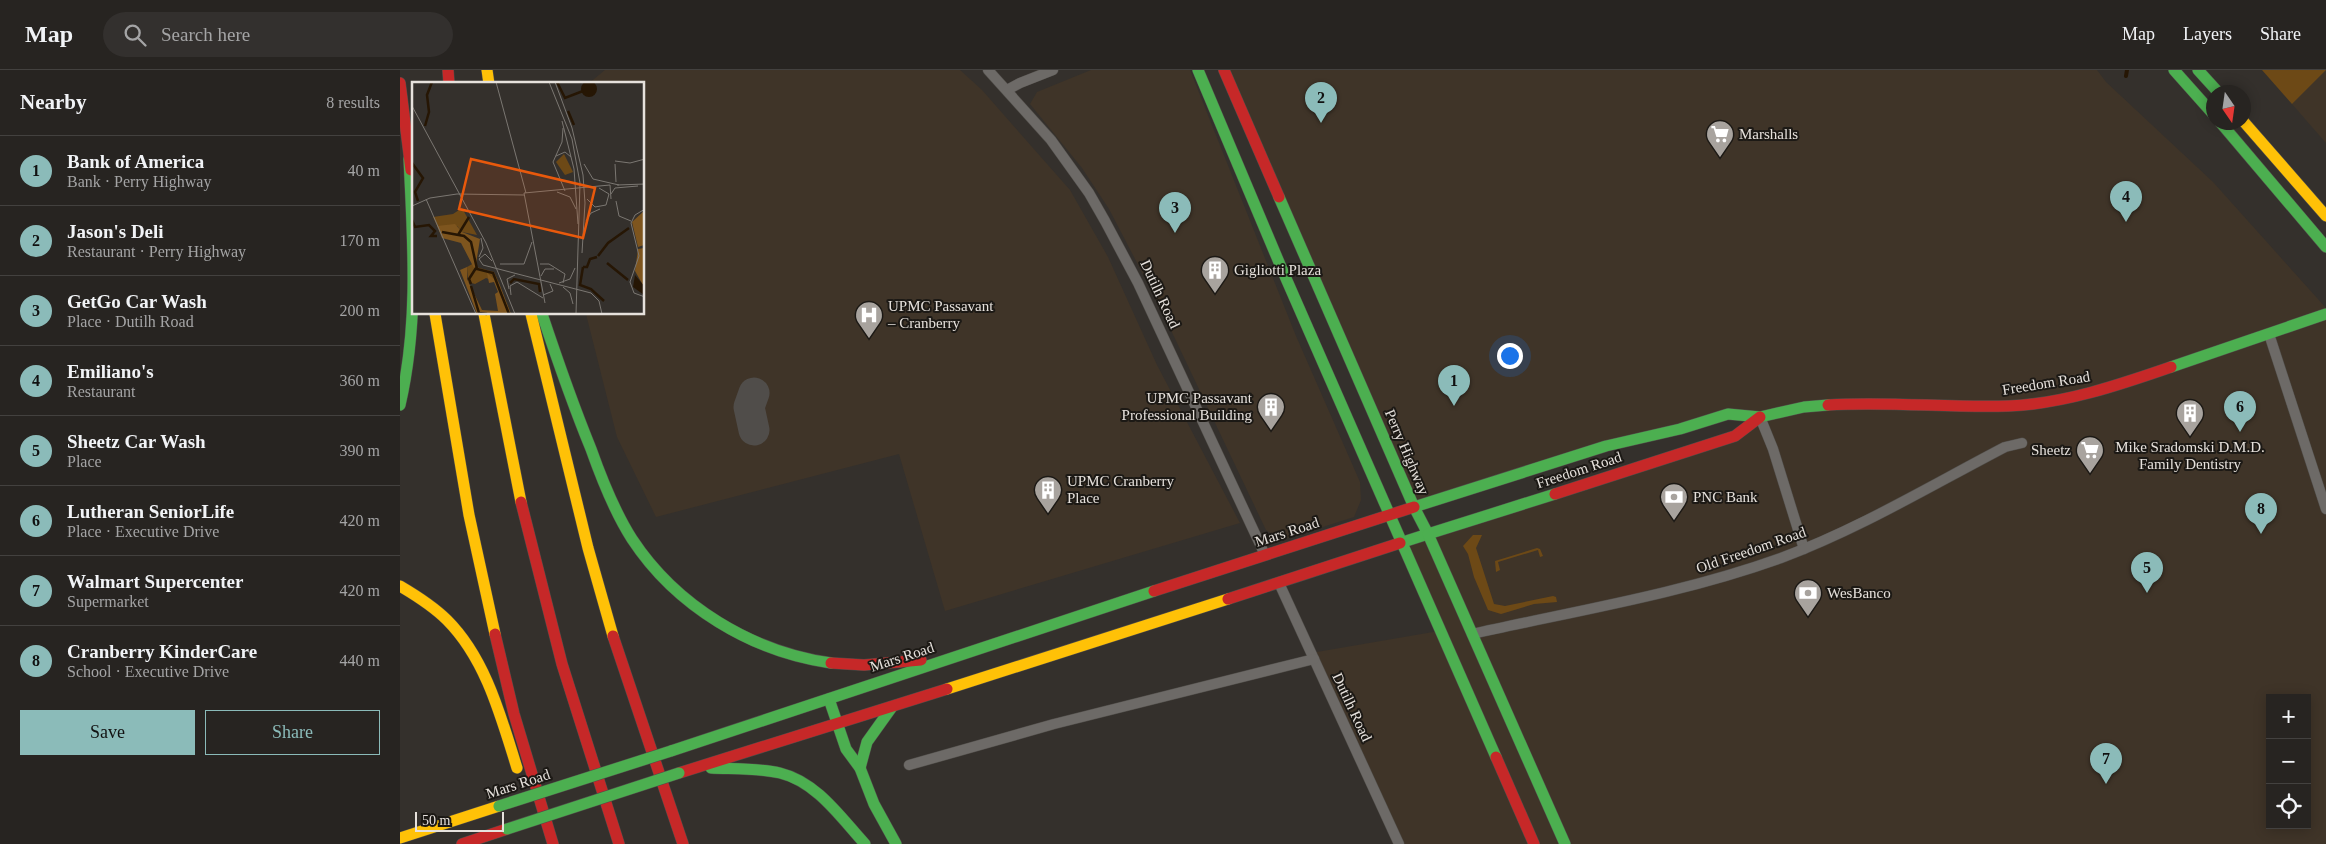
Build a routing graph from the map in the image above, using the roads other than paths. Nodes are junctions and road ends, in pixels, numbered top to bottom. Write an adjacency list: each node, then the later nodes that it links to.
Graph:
1 (988, 70): 9 (street, Dutilh Road)
2 (1053, 70): 9 (street)
3 (1198, 70): 30 (main road)
4 (1224, 70): 28 (main road, Perry Highway)
5 (2174, 70): 10 (main road)
6 (2198, 70): 8 (main road)
7 (400, 83): 13 (main road)
8 (2212, 85)
9 (1007, 90): 34 (street, Dutilh Road)
10 (2206, 106)
11 (2227, 130): 16 (main road)
12 (2251, 130): 15 (main road)
13 (409, 159): 14 (main road); 17 (main road)
14 (412, 175)
15 (2326, 216)
16 (2326, 246)
17 (412, 285)
18 (2326, 314): 24 (main road, Freedom Road)
19 (413, 315): 25 (main road)
20 (435, 315): 49 (main road)
21 (484, 315): 50 (main road)
22 (531, 315): 51 (main road)
23 (542, 315): 38 (main road)
24 (2269, 334): 26 (main road, Freedom Road); 29 (street)
25 (400, 405)
26 (1760, 417): 28 (main road, Freedom Road); 31 (main road, Freedom Road); 33 (street)
27 (2022, 443): 33 (street, Old Freedom Road)
28 (1414, 507): 30 (main road, Mars Road); 31 (main road, Perry Highway)
29 (2326, 509)
30 (1388, 516): 32 (main road); 34 (main road, Mars Road)
31 (1428, 534): 32 (main road, Freedom Road); 37 (main road, Perry Highway)
32 (1402, 543): 35 (main road); 55 (main road)
33 (1804, 549): 37 (street, Old Freedom Road)
34 (1265, 555): 38 (main road, Mars Road)
35 (1279, 582): 39 (street, Dutilh Road); 41 (main road)
36 (400, 586): 48 (main road)
37 (1472, 634): 56 (main road, Perry Highway)
38 (948, 658): 40 (main road, Mars Road)
39 (1314, 659): 43 (street); 54 (street, Dutilh Road)
40 (829, 700): 42 (main road); 46 (main road, Mars Road, bridge)
41 (892, 707): 42 (main road); 45 (main road)
42 (836, 724): 44 (main road); 45 (main road)
43 (909, 765)
44 (698, 768): 47 (main road, bridge); 52 (main road)
45 (860, 768): 53 (main road)
46 (400, 838)
47 (462, 844)
48 (548, 844)
49 (553, 844)
50 (619, 844)
51 (682, 844)
52 (864, 844)
53 (896, 844)
54 (1399, 844)
55 (1534, 844)
56 (1565, 844)

